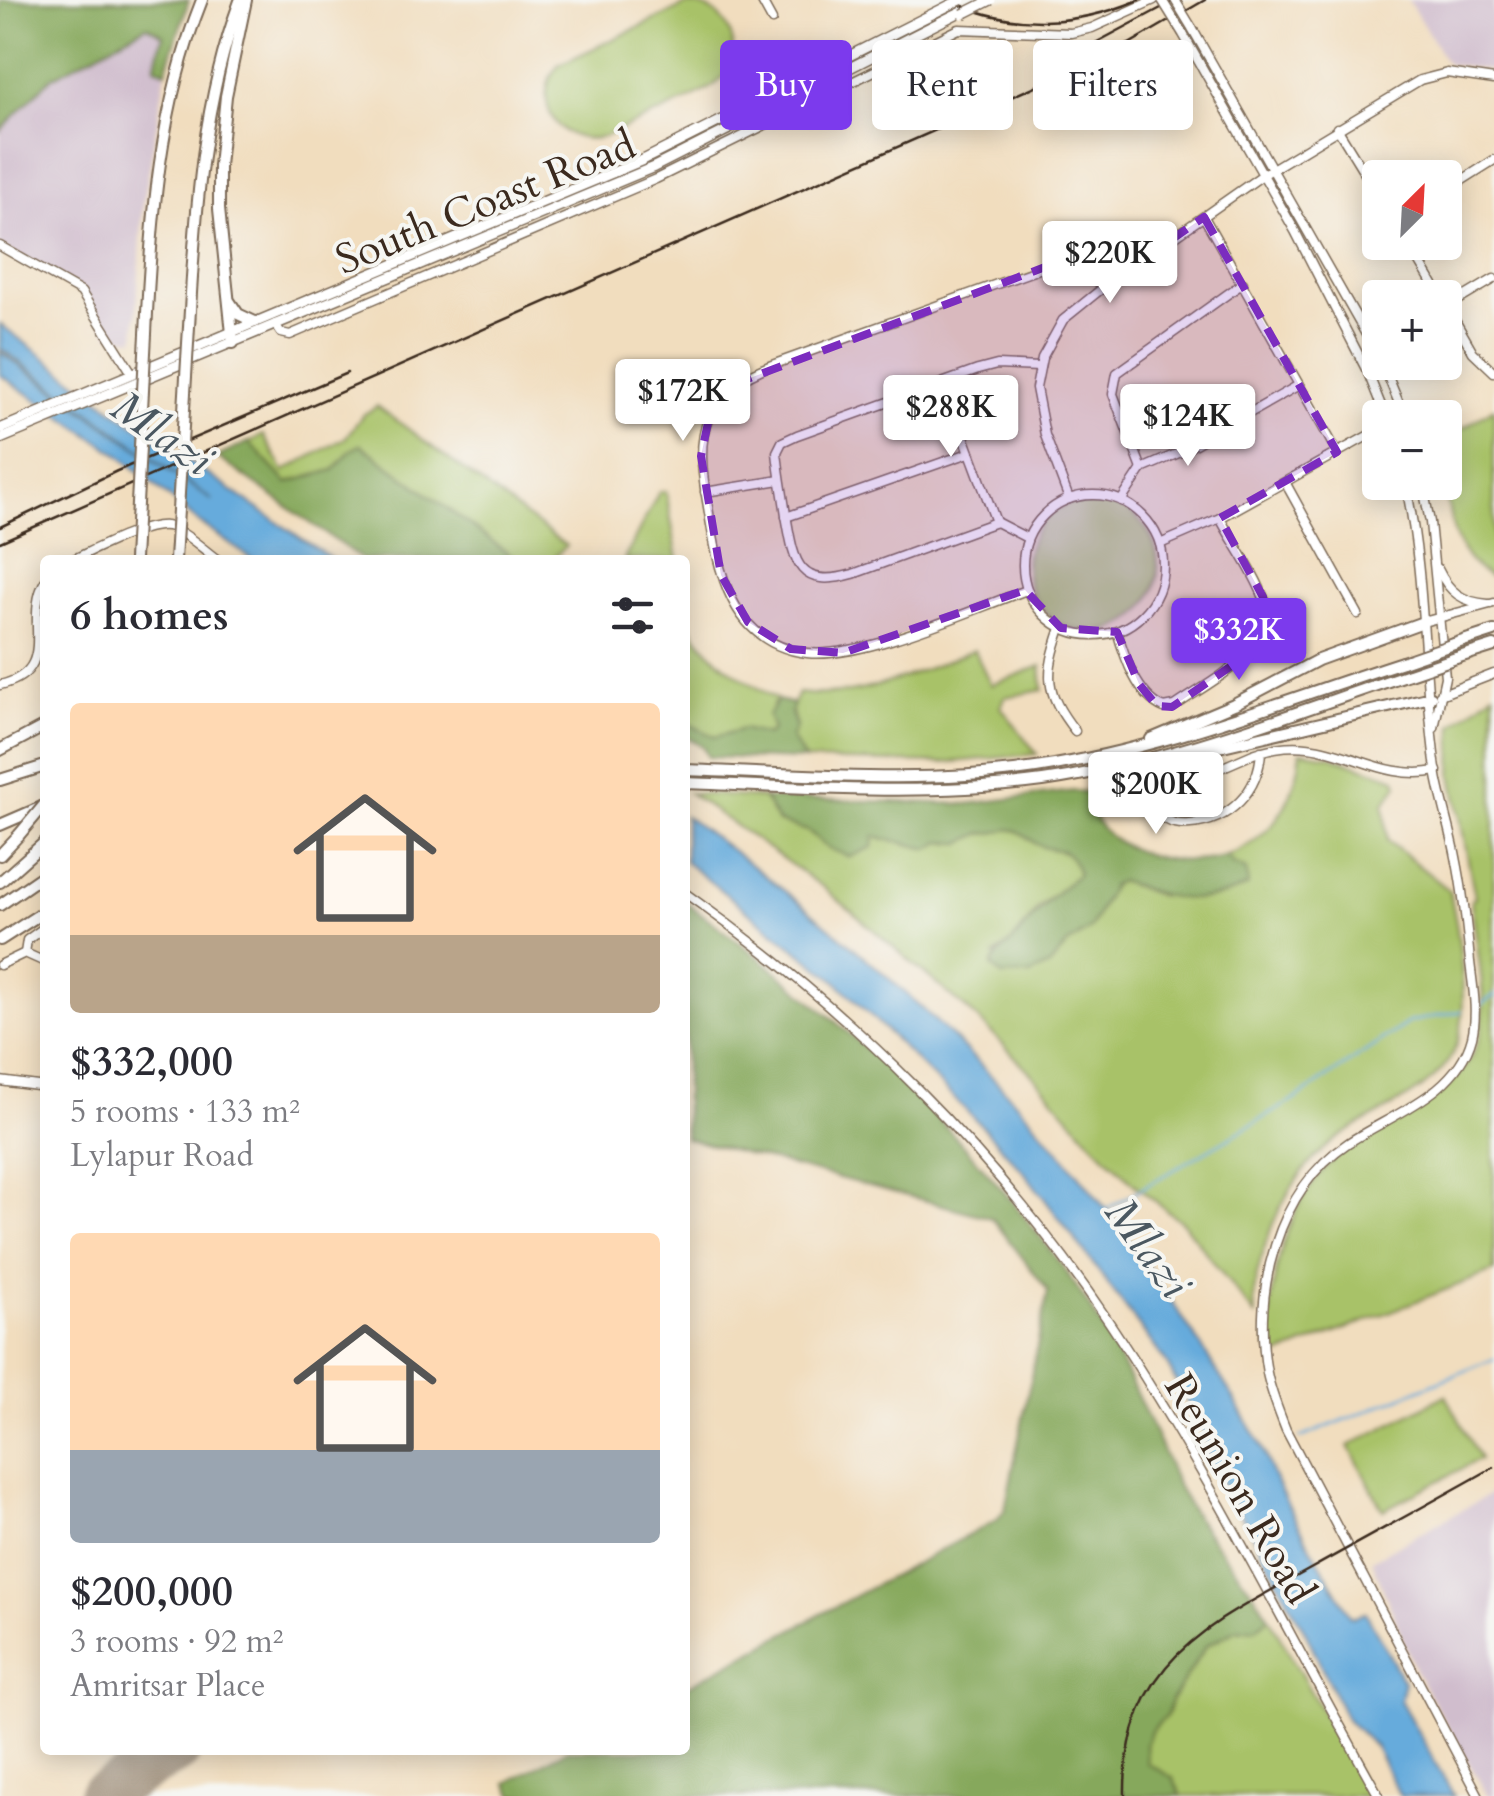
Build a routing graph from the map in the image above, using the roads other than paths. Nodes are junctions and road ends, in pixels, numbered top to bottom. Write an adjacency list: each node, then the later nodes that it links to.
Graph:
1 (202, 0): 57 (highway, bridge)
2 (243, 0): 23 (highway); 58 (highway, bridge)
3 (761, 0): 9 (street)
4 (987, 0): 8 (main road, South Coast Road, bridge)
5 (1154, 0): 25 (street)
6 (1162, 0): 15 (street, bridge)
7 (1176, 0): 13 (street, bridge)
8 (955, 7): 24 (main road, South Coast Road); 25 (main road, South Coast Road)
9 (772, 20)
10 (1494, 80): 11 (street)
11 (1338, 128): 13 (street); 14 (street)
12 (1494, 160): 16 (street)
13 (1273, 168): 15 (street); 26 (street)
14 (1362, 168)
15 (1264, 174): 17 (street); 36 (street)
16 (1462, 180)
17 (1204, 217): 20 (street); 21 (street)
18 (0, 246): 31 (street)
19 (1494, 279): 22 (street)
20 (1110, 282): 29 (street); 46 (street)
21 (1243, 284): 34 (street); 43 (street)
22 (1462, 295)
23 (227, 296): 24 (highway); 28 (highway)
24 (255, 322): 28 (main road, South Coast Road)
25 (274, 324): 28 (main road, South Coast Road)
26 (1362, 327)
27 (1462, 333): 30 (street)
28 (231, 337): 31 (main road, South Coast Road); 32 (main road, South Coast Road)
29 (1039, 367): 33 (street); 47 (street)
30 (1494, 372)
31 (132, 374): 32 (main road, South Coast Road)
32 (124, 382): 38 (main road, South Coast Road); 39 (main road, South Coast Road)
33 (944, 383): 41 (street); 44 (street)
34 (1300, 385): 37 (street); 42 (street)
35 (1225, 394): 37 (street)
36 (1379, 400)
37 (1239, 419): 43 (street)
38 (0, 427)
39 (0, 439)
40 (1362, 439): 42 (street)
41 (969, 452): 51 (street); 53 (street)
42 (1337, 452): 45 (street)
43 (1142, 468): 50 (street)
44 (780, 480): 46 (street); 51 (street)
45 (1286, 482): 52 (street); 64 (street)
46 (706, 492): 61 (street)
47 (1069, 499): 50 (street); 54 (street)
48 (1407, 500): 66 (street)
49 (1425, 500): 60 (street)
50 (1121, 501): 55 (street)
51 (786, 517): 53 (street)
52 (1220, 518): 55 (street); 68 (street)
53 (996, 522): 54 (street)
54 (1028, 538): 61 (street)
55 (1160, 544): 68 (street)
56 (83, 555): 59 (street)
57 (134, 555)
58 (175, 555)
59 (211, 555)
60 (1434, 561): 63 (street); 65 (street)
61 (1027, 590): 67 (street)
62 (40, 592): 72 (street)
63 (1491, 604): 65 (street)
64 (1358, 614)
65 (1440, 619): 66 (street); 73 (street)
66 (1423, 622): 74 (street); 80 (highway)
67 (1061, 628): 68 (street); 77 (street)
68 (1117, 631)
69 (1494, 631): 80 (highway, bridge)
70 (1494, 646): 84 (highway, bridge)
71 (1494, 674): 73 (street)
72 (0, 686)
73 (1444, 694): 74 (street); 75 (street)
74 (1431, 698): 75 (street); 84 (highway)
75 (1434, 728): 83 (street)
76 (40, 729): 78 (highway)
77 (1075, 731)
78 (0, 750)
79 (1262, 751): 79 (street); 83 (street)
80 (1123, 752): 82 (highway)
81 (40, 768): 85 (highway)
82 (690, 770)
83 (1436, 771): 107 (street)
84 (1081, 774): 86 (highway)
85 (0, 780)
86 (690, 783)
87 (40, 807): 89 (highway)
88 (40, 811): 91 (highway, bridge)
89 (0, 826)
90 (40, 846): 93 (highway)
91 (0, 855)
92 (40, 877): 94 (highway)
93 (0, 882)
94 (13, 896): 96 (highway); 97 (highway)
95 (690, 897): 106 (street, Reunion Road)
96 (0, 906)
97 (0, 914)
98 (40, 915): 100 (highway)
99 (40, 931): 101 (street)
100 (0, 940)
101 (25, 952): 102 (street); 103 (street)
102 (40, 960)
103 (0, 965)
104 (0, 1082): 105 (street)
105 (40, 1086)
106 (1379, 1796)
107 (1480, 1796)

